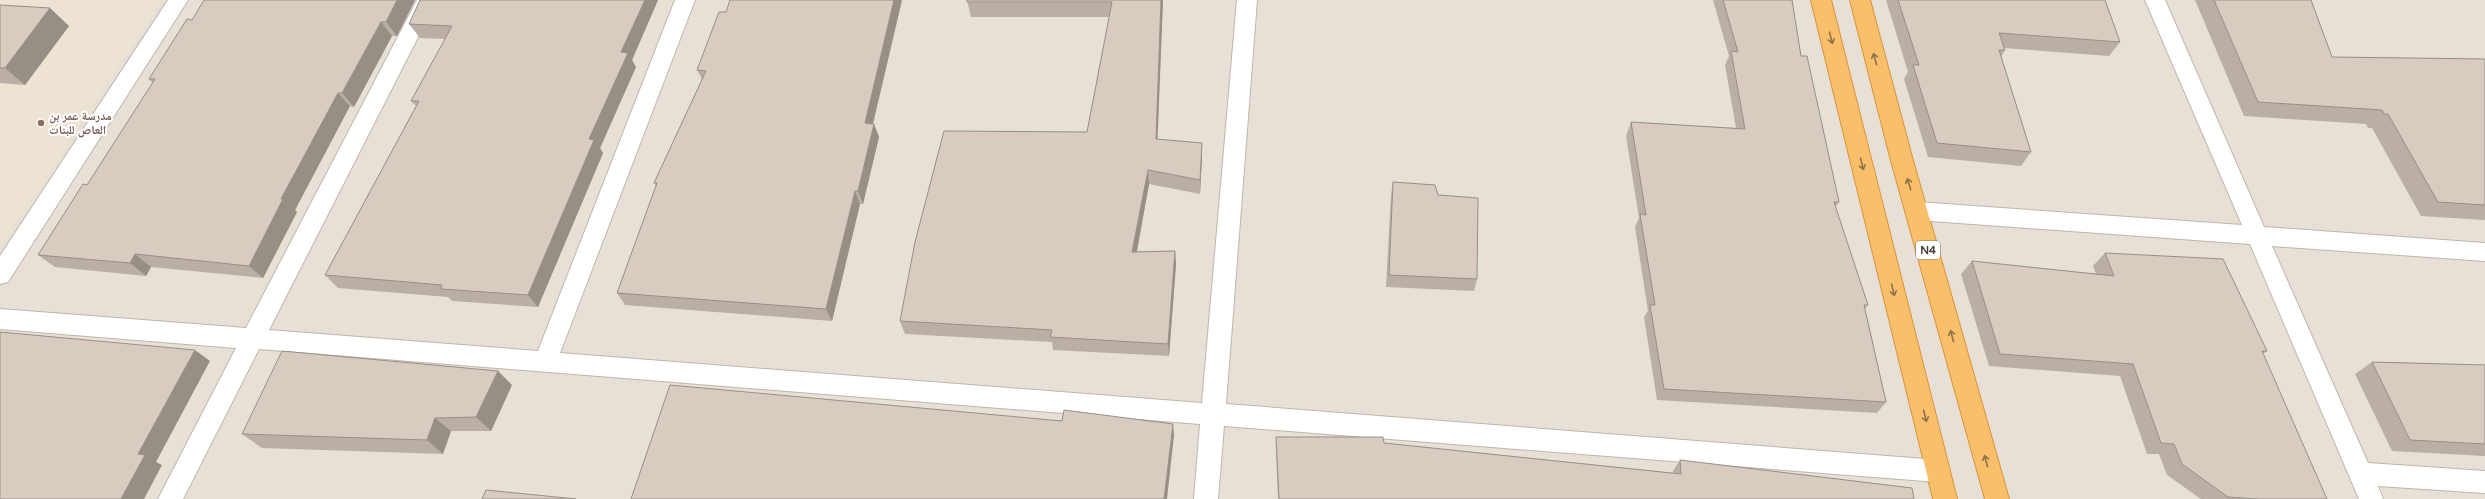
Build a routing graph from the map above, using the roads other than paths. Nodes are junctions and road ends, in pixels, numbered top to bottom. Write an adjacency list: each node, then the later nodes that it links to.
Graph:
1 (178, 0): 11 (street)
2 (427, 0): 13 (street)
3 (685, 0): 14 (street)
4 (1247, 0): 15 (street)
5 (1821, 0): 16 (highway, one-way to 16)
6 (1860, 0): 8 (highway, N4, one-way to 6)
7 (2155, 0): 9 (street)
8 (1917, 211): 9 (street); 22 (highway, N4, one-way to 8)
9 (2257, 236): 10 (street); 17 (street)
10 (2485, 252)
11 (0, 275)
12 (0, 319): 13 (street)
13 (252, 339): 14 (street); 19 (street)
14 (545, 362): 15 (street)
15 (1212, 415): 16 (street); 20 (street)
16 (1938, 471): 21 (highway)
17 (2360, 474): 18 (street); 23 (street)
18 (2485, 482)
19 (170, 499)
20 (1206, 499)
21 (1945, 499)
22 (1997, 499)
23 (2371, 499)

